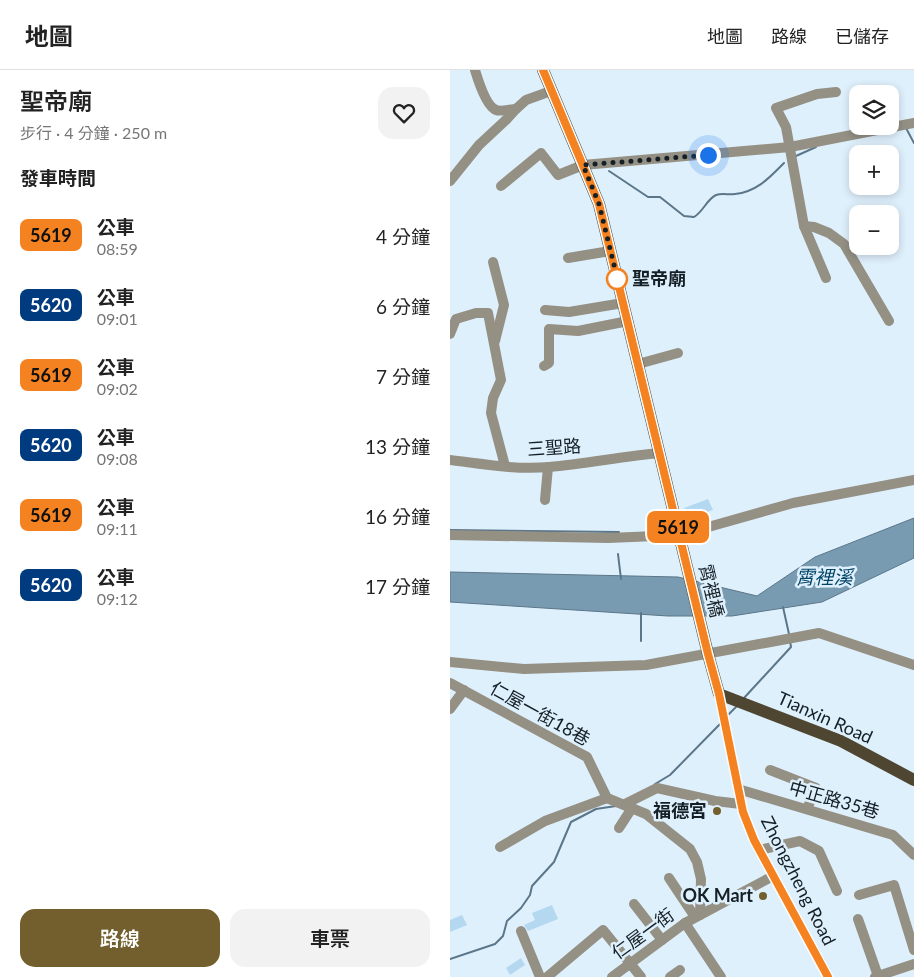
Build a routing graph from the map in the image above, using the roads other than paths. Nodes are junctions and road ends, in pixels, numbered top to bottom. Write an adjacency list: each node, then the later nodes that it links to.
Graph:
1 (475, 70): 5 (street)
2 (543, 70): 3 (main road, 霄裡橋)
3 (551, 91): 5 (street); 8 (main road, 霄裡橋)
4 (836, 92): 7 (street)
5 (516, 108): 9 (street)
6 (914, 123): 7 (street)
7 (790, 147): 8 (street); 11 (street)
8 (583, 165): 10 (street); 12 (main road, 霄裡橋)
9 (450, 181)
10 (501, 186)
11 (804, 226): 15 (street); 19 (street)
12 (610, 251): 13 (street); 16 (main road, 霄裡橋)
13 (568, 258)
14 (494, 262): 21 (street)
15 (826, 278)
16 (623, 303): 17 (street); 18 (main road, 霄裡橋)
17 (545, 310)
18 (628, 321): 23 (main road, 霄裡橋); 24 (street)
19 (889, 321)
20 (450, 334): 21 (street)
21 (494, 344): 27 (street)
22 (678, 354): 23 (street)
23 (638, 364): 25 (main road, 霄裡橋)
24 (544, 366)
25 (660, 453): 28 (street, 三聖路); 32 (main road, 霄裡橋)
26 (450, 460): 27 (street, 三聖路)
27 (505, 466): 28 (street, 三聖路)
28 (548, 467): 30 (street)
29 (914, 480): 32 (street)
30 (545, 500)
31 (450, 535): 32 (street)
32 (680, 535): 33 (main road, 霄裡橋)
33 (708, 654): 34 (street); 35 (street); 38 (main road, Zhongzheng Road)
34 (450, 662)
35 (914, 665)
36 (450, 682): 37 (street, 仁屋一街18巷)
37 (464, 690): 39 (street); 43 (street, 仁屋一街18巷)
38 (719, 694): 41 (main road, Tianxin Road); 42 (street, Zhongzheng Road)
39 (450, 709)
40 (770, 770): 46 (street)
41 (914, 780)
42 (738, 789): 44 (street, Zhongzheng Road); 46 (street, 中正路35巷)
43 (607, 798): 45 (street); 48 (street)
44 (741, 804): 45 (street); 49 (street, Zhongzheng Road)
45 (628, 806): 47 (street); 56 (street)
46 (807, 809): 50 (street, 中正路35巷)
47 (619, 828)
48 (500, 847)
49 (759, 850): 51 (street, Zhongzheng Road); 53 (street)
50 (914, 855)
51 (773, 876): 56 (street, 仁屋一街); 72 (street, Zhongzheng Road)
52 (668, 878): 56 (street)
53 (837, 891)
54 (859, 895): 61 (street)
55 (634, 904): 60 (street)
56 (698, 916): 58 (street, 仁屋一街)
57 (858, 919): 65 (street)
58 (684, 923): 60 (street, 仁屋一街); 71 (street)
59 (521, 931): 66 (street)
60 (662, 940): 62 (street, 仁屋一街)
61 (914, 950)
62 (631, 963): 67 (street); 68 (street, 仁屋一街); 69 (street)
63 (914, 964): 65 (street)
64 (680, 970): 70 (street)
65 (882, 976)
66 (540, 977)
67 (547, 977)
68 (612, 977)
69 (641, 977)
70 (670, 977)
71 (721, 977)
72 (828, 977)

